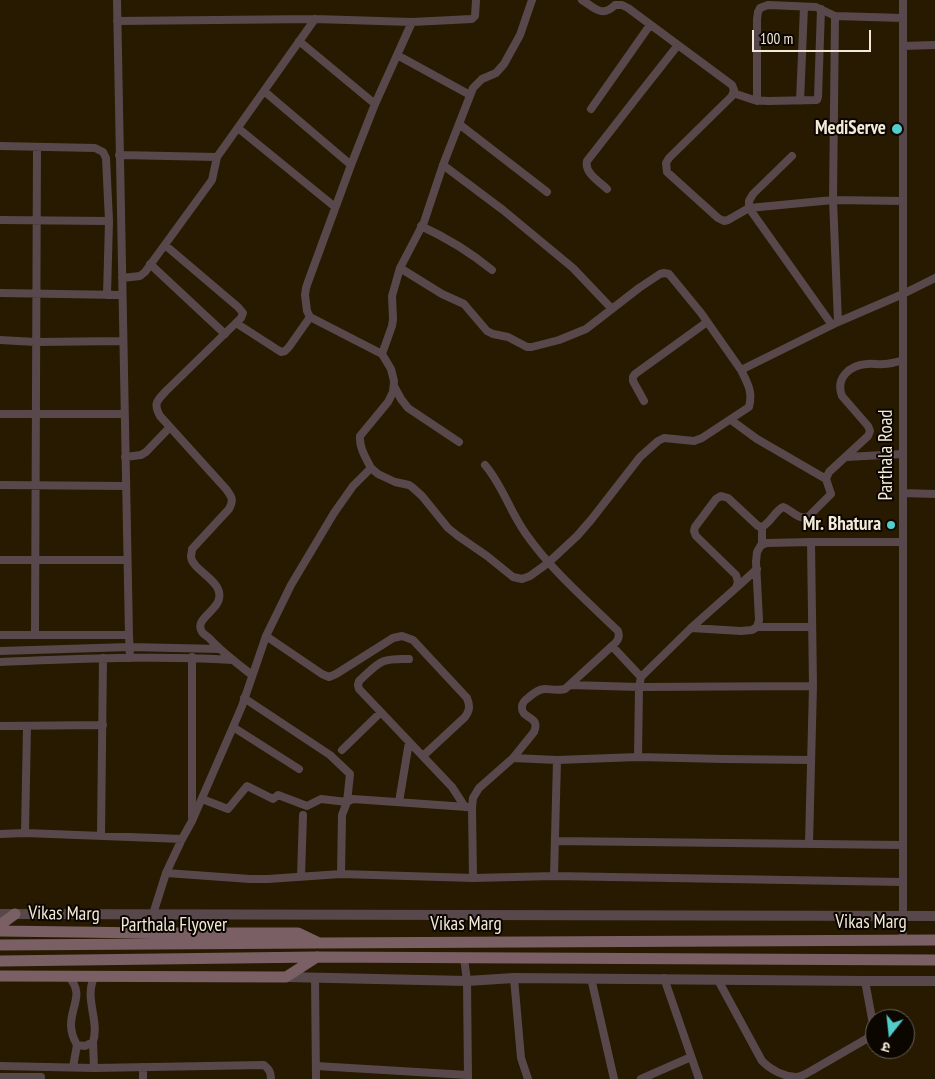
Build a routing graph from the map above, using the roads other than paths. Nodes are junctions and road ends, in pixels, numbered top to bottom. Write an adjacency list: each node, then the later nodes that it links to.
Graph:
1 (117, 0): 11 (street)
2 (476, 0): 12 (street)
3 (532, 0): 21 (street)
4 (582, 0): 13 (street)
5 (903, 0): 9 (street, Parthala Road)
6 (804, 7): 7 (street); 22 (street); 23 (street)
7 (821, 9): 8 (street); 23 (street)
8 (835, 16): 9 (street); 37 (street)
9 (903, 18): 17 (street, Parthala Road)
10 (315, 19): 11 (street); 12 (street); 14 (street)
11 (117, 21): 30 (street)
12 (412, 22): 18 (street)
13 (650, 24): 15 (street); 25 (street)
14 (299, 41): 19 (street); 24 (street)
15 (678, 45): 20 (street); 35 (street)
16 (935, 45): 17 (street)
17 (903, 46): 38 (street, Parthala Road)
18 (397, 55): 21 (street); 24 (street)
19 (264, 91): 27 (street); 33 (street)
20 (733, 93): 22 (street); 40 (street)
21 (470, 95): 26 (street)
22 (758, 100): 23 (street)
23 (800, 101)
24 (375, 104): 33 (street)
25 (591, 109)
26 (459, 124): 34 (street); 36 (street)
27 (238, 128): 32 (street); 39 (street)
28 (0, 146): 29 (street)
29 (37, 148): 42 (street); 43 (street)
30 (119, 155): 32 (street); 49 (street)
31 (792, 156): 40 (street)
32 (217, 157): 45 (street)
33 (351, 165): 39 (street)
34 (443, 165): 44 (street); 56 (street)
35 (607, 188)
36 (547, 192)
37 (833, 200): 38 (street); 40 (street); 60 (street)
38 (903, 201): 53 (street, Parthala Road)
39 (335, 207): 57 (street)
40 (749, 208): 60 (street)
41 (0, 220): 42 (street)
42 (36, 220): 43 (street); 52 (street)
43 (109, 221): 54 (street)
44 (422, 226): 47 (street); 48 (street)
45 (165, 245): 46 (street); 59 (street)
46 (150, 264): 49 (street); 61 (street)
47 (400, 268): 56 (street); 65 (street)
48 (492, 270)
49 (122, 278): 55 (street)
50 (935, 278): 53 (street)
51 (0, 293): 52 (street)
52 (36, 293): 54 (street); 64 (street)
53 (903, 294): 60 (street); 66 (street, Parthala Road)
54 (107, 295): 55 (street)
55 (122, 295): 63 (street)
56 (612, 309): 58 (street)
57 (310, 317): 59 (street); 65 (street)
58 (707, 322): 67 (street); 69 (street)
59 (236, 323): 61 (street)
60 (835, 323): 67 (street)
61 (225, 334): 74 (street)
62 (0, 340): 64 (street)
63 (123, 341): 64 (street); 72 (street)
64 (36, 342): 71 (street)
65 (382, 354): 68 (street)
66 (903, 360): 76 (street, Parthala Road); 78 (street)
67 (741, 370): 73 (street)
68 (394, 385): 75 (street); 80 (street)
69 (644, 401)
70 (0, 414): 71 (street)
71 (36, 414): 72 (street); 83 (street)
72 (124, 414): 77 (street)
73 (731, 420): 81 (street); 94 (street)
74 (170, 427): 77 (street); 106 (street)
75 (459, 442)
76 (903, 454): 78 (street); 85 (street, Parthala Road)
77 (125, 457): 84 (street)
78 (846, 457): 81 (street)
79 (485, 465): 94 (street)
80 (371, 468): 94 (street); 103 (street)
81 (826, 479): 87 (street)
82 (0, 485): 83 (street)
83 (36, 485): 84 (street); 92 (street)
84 (126, 486): 93 (street)
85 (903, 493): 86 (street); 89 (street, Parthala Road)
86 (935, 494)
87 (762, 527): 90 (street); 96 (street)
88 (811, 542): 89 (street); 90 (street); 98 (street)
89 (903, 542): 145 (street, Parthala Road)
90 (762, 545): 95 (street)
91 (0, 560): 92 (street)
92 (35, 560): 93 (street); 101 (street)
93 (127, 560): 102 (street)
94 (548, 563): 105 (street)
95 (756, 569): 96 (street); 97 (street)
96 (736, 588): 99 (street)
97 (757, 627): 98 (street); 99 (street)
98 (812, 627): 117 (street)
99 (691, 628): 115 (street)
100 (0, 635): 101 (street)
101 (35, 635): 102 (street)
102 (129, 636): 104 (street)
103 (266, 636): 114 (street); 127 (street)
104 (130, 646): 106 (street); 107 (street); 110 (street)
105 (612, 646): 115 (street); 116 (street)
106 (220, 649): 112 (street)
107 (0, 651)
108 (192, 657): 110 (street); 112 (street); 138 (street)
109 (103, 658): 110 (street); 113 (street); 121 (street)
110 (130, 658)
111 (409, 659): 120 (street)
112 (233, 660): 114 (street)
113 (0, 662)
114 (252, 675): 119 (street)
115 (641, 677): 118 (street)
116 (570, 685): 118 (street); 129 (street)
117 (813, 686): 118 (street); 131 (street)
118 (639, 687): 128 (street)
119 (244, 698): 124 (street); 134 (street)
120 (381, 712): 125 (street); 126 (street)
121 (103, 725): 123 (street); 141 (street)
122 (0, 726): 123 (street)
123 (27, 726): 139 (street)
124 (233, 727): 132 (street); 133 (street)
125 (409, 742): 127 (street); 135 (street)
126 (342, 750)
127 (423, 756): 136 (street)
128 (638, 757): 130 (street); 131 (street)
129 (513, 758): 130 (street); 136 (street)
130 (557, 760): 143 (street)
131 (811, 760): 144 (street)
132 (299, 769)
133 (202, 799): 134 (street); 138 (street)
134 (347, 802): 135 (street); 147 (street)
135 (399, 802): 136 (street)
136 (468, 807): 150 (street)
137 (303, 815): 149 (street)
138 (192, 821): 142 (street)
139 (25, 833): 140 (street); 141 (street)
140 (0, 834)
141 (101, 836): 142 (street)
142 (182, 839): 146 (street)
143 (555, 841): 144 (street); 148 (street)
144 (809, 844): 145 (street)
145 (903, 845): 151 (street, Parthala Road)
146 (166, 873): 149 (street); 154 (street)
147 (341, 874): 149 (street); 150 (street)
148 (554, 876): 150 (street); 151 (street)
149 (301, 877)
150 (473, 878)
151 (903, 882): 155 (street, Parthala Road)
152 (0, 914): 153 (street)
153 (15, 914): 154 (street); 157 (main road)
154 (153, 914): 155 (street); 159 (street)
155 (903, 916): 156 (street); 160 (street, Parthala Road)
156 (935, 916)
157 (0, 925)
158 (0, 931): 159 (main road, Vikas Marg)
159 (149, 933): 162 (main road, Vikas Marg)
160 (903, 940): 161 (main road, Vikas Marg); 162 (main road, Vikas Marg)
161 (935, 940)
162 (319, 943): 163 (main road, Parthala Flyover)
163 (0, 945)
164 (317, 957): 165 (main road, Vikas Marg); 167 (main road, Parthala Flyover); 169 (main road)
165 (464, 958): 166 (main road, Vikas Marg); 175 (street)
166 (935, 960)
167 (0, 961)
168 (0, 976): 179 (main road)
169 (286, 977): 170 (street); 178 (main road)
170 (314, 977): 175 (street); 185 (street)
171 (514, 978): 172 (street); 175 (street); 196 (street)
172 (591, 978): 173 (street); 197 (street)
173 (664, 978): 174 (street); 182 (street)
174 (718, 980): 176 (street); 192 (street)
175 (467, 981): 190 (street)
176 (865, 981): 177 (street); 192 (street)
177 (935, 981)
178 (93, 983): 179 (main road); 179 (street); 180 (street)
179 (73, 984): 181 (street)
180 (92, 1042): 181 (street); 188 (street)
181 (77, 1044): 186 (street)
182 (691, 1057): 198 (street); 199 (street)
183 (0, 1066): 184 (street)
184 (42, 1066): 186 (street); 191 (street)
185 (316, 1066): 190 (street); 195 (street)
186 (73, 1067): 188 (street)
187 (143, 1067): 188 (street); 193 (street); 194 (street)
188 (94, 1068)
189 (0, 1077): 191 (street)
190 (468, 1077)
191 (41, 1078)
192 (796, 1078)
193 (143, 1079)
194 (272, 1079)
195 (316, 1079)
196 (528, 1079)
197 (614, 1079)
198 (641, 1079)
199 (699, 1079)

